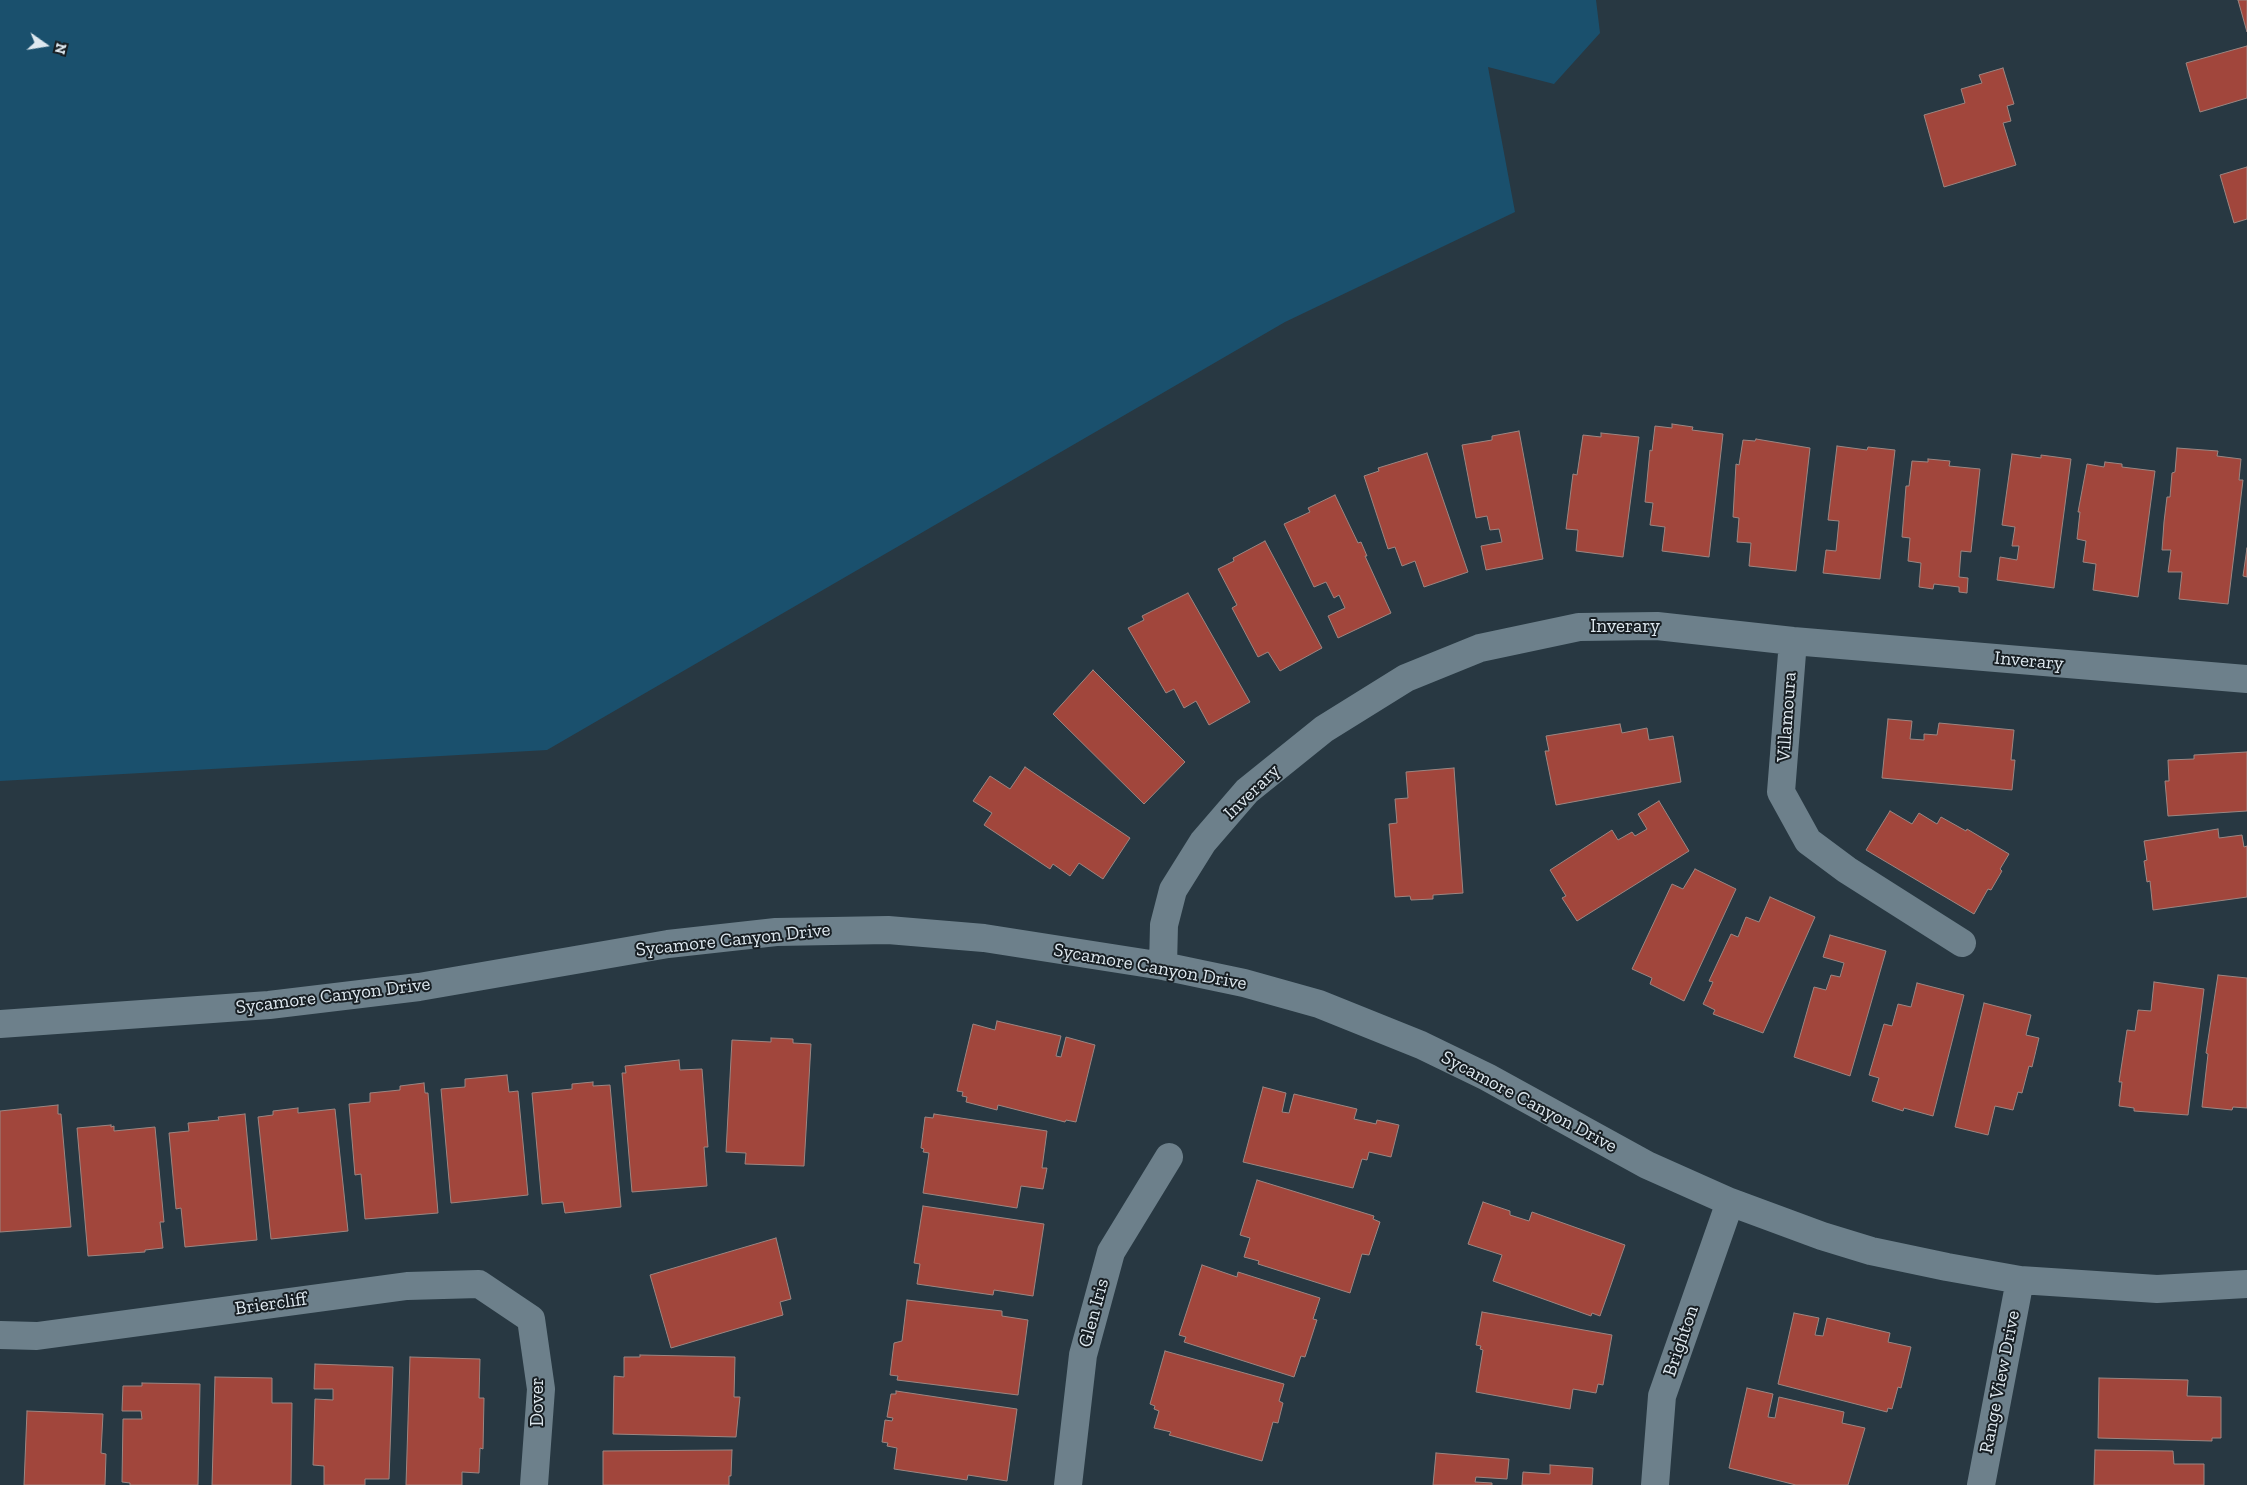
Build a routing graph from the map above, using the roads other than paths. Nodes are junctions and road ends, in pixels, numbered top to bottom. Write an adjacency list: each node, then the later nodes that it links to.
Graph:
1 (1793, 641): 2 (street, Inverary); 3 (street, Villamoura); 4 (street, Inverary)
2 (2247, 679)
3 (1962, 942)
4 (1163, 966): 5 (street, Sycamore Canyon Drive); 7 (street, Sycamore Canyon Drive)
5 (0, 1024)
6 (1169, 1157): 13 (street, Glen Iris)
7 (1730, 1202): 8 (street, Sycamore Canyon Drive); 14 (street, Brighton)
8 (2020, 1280): 9 (street, Sycamore Canyon Drive); 15 (street, Range View Drive)
9 (2247, 1284)
10 (531, 1319): 11 (street, Briercliff); 12 (street, Dover)
11 (0, 1334)
12 (534, 1485)
13 (1068, 1485)
14 (1655, 1485)
15 (1980, 1485)

